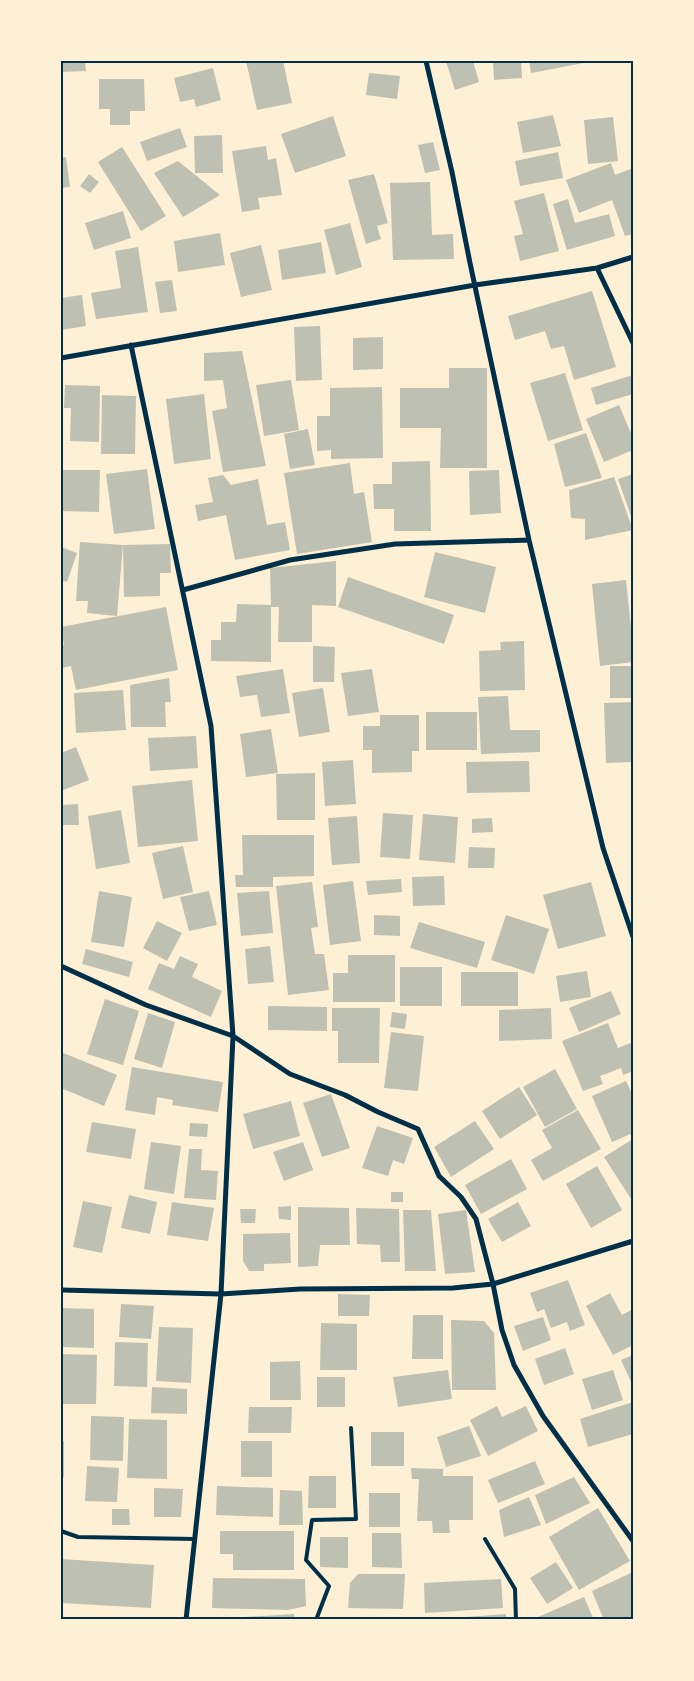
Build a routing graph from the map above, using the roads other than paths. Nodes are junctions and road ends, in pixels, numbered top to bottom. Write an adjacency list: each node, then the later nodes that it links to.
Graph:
1 (426, 61): 4 (street)
2 (633, 257): 3 (street)
3 (597, 268): 4 (street); 5 (street)
4 (475, 285): 6 (street); 8 (street)
5 (633, 343)
6 (131, 345): 7 (street); 9 (street)
7 (61, 358)
8 (529, 540): 9 (street); 10 (street)
9 (183, 590): 12 (street)
10 (633, 937)
11 (61, 966): 12 (street)
12 (233, 1036): 14 (street); 16 (street)
13 (633, 1241): 14 (street)
14 (493, 1284): 16 (street); 21 (street)
15 (61, 1290): 16 (street)
16 (221, 1294): 19 (street)
17 (351, 1428): 23 (lane)
18 (61, 1531): 19 (lane)
19 (195, 1539): 22 (street)
20 (485, 1539): 24 (lane)
21 (633, 1541)
22 (186, 1620)
23 (316, 1620)
24 (516, 1620)

